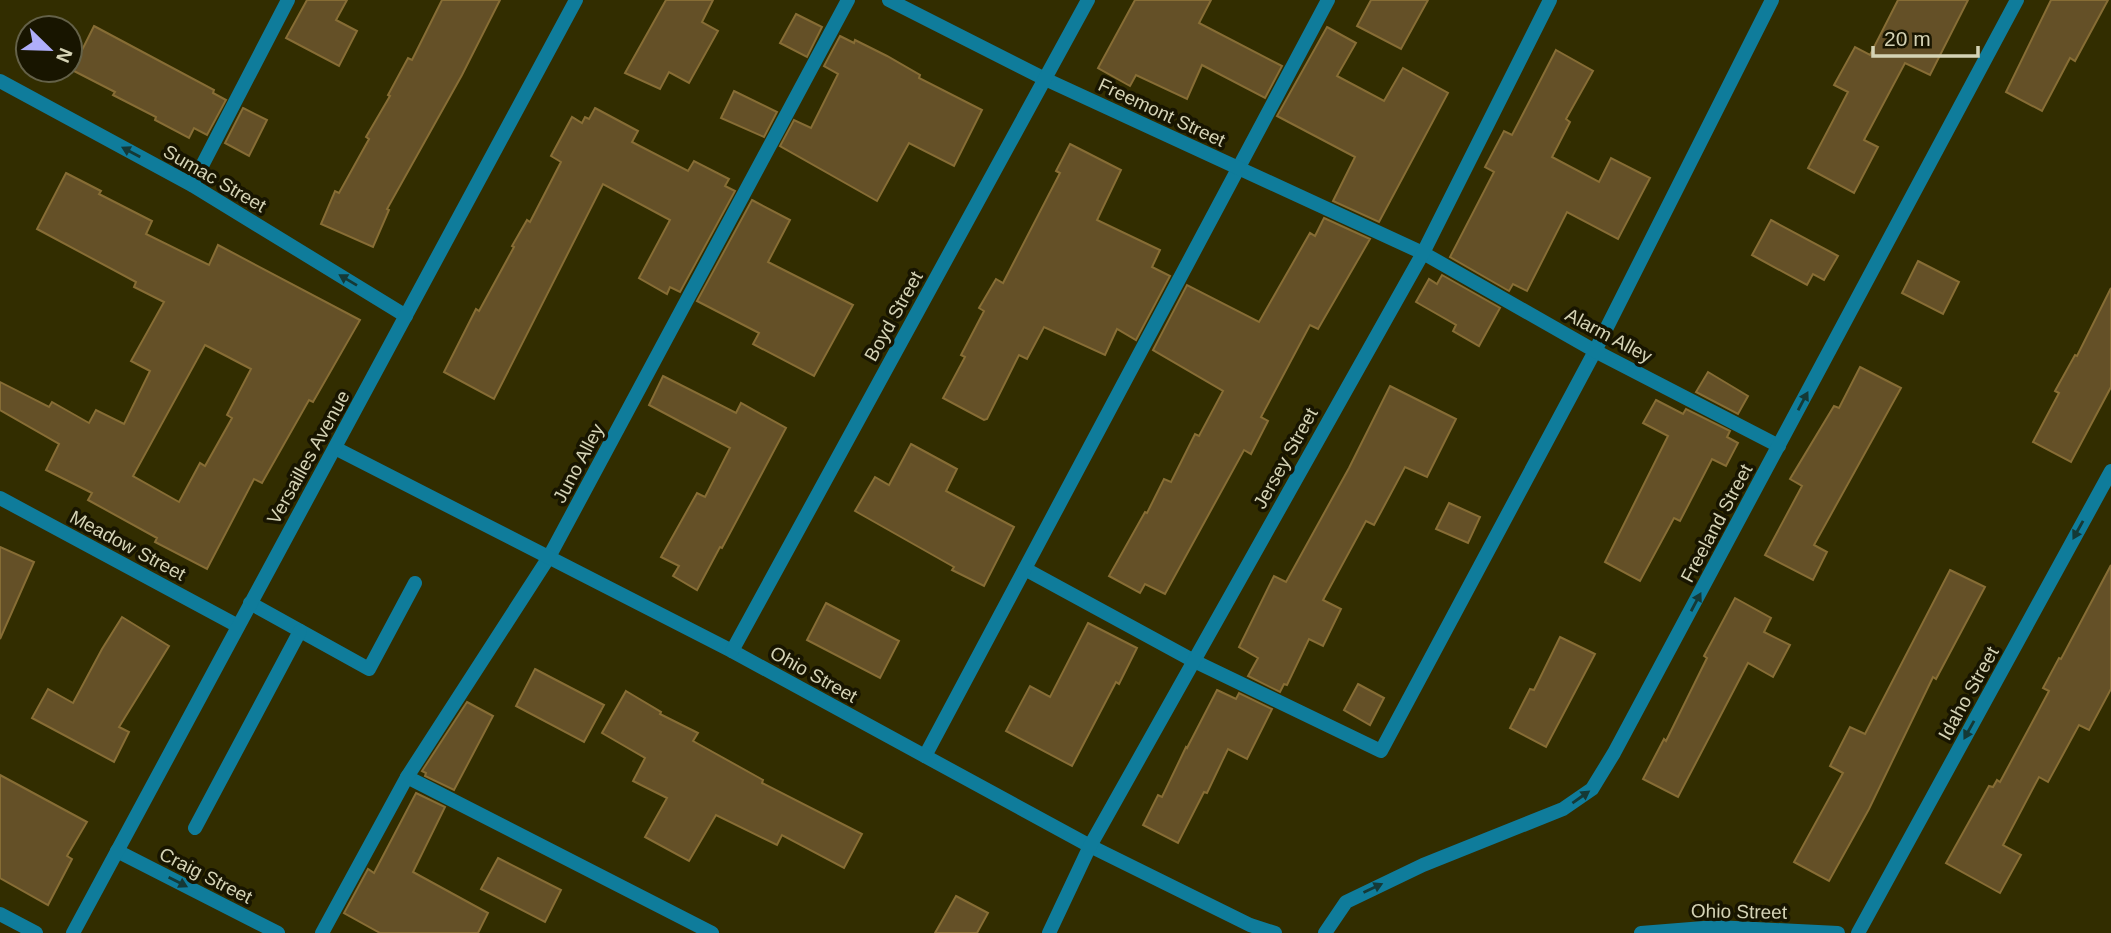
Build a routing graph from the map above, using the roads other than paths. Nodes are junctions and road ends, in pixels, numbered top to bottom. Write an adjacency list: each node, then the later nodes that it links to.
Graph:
1 (288, 0): 13 (street)
2 (576, 0): 15 (street, Versailles Avenue)
3 (848, 0): 21 (street, Juno Alley)
4 (889, 0): 10 (street, Freemont Street)
5 (1088, 0): 10 (street, Boyd Street)
6 (1328, 0): 12 (street)
7 (1550, 0): 14 (street, Jersey Street)
8 (1772, 0): 16 (street)
9 (2017, 0): 17 (street, Freeland Street, one-way to 9)
10 (1045, 79): 12 (street, Freemont Street); 27 (street, Boyd Street)
11 (0, 81): 13 (street, Sumac Street, one-way to 11)
12 (1238, 168): 14 (street, Freemont Street); 22 (street)
13 (192, 185): 15 (street, Sumac Street, one-way to 13)
14 (1423, 253): 16 (street, Alarm Alley); 28 (street, Jersey Street)
15 (406, 316): 18 (street, Versailles Avenue)
16 (1595, 351): 17 (street, Alarm Alley); 28 (street)
17 (1779, 446): 42 (street, Freeland Street, one-way to 17)
18 (335, 447): 21 (street, Ohio Street); 24 (street, Versailles Avenue)
19 (2111, 471): 45 (street, Idaho Street, one-way to 45)
20 (0, 498): 25 (street, Meadow Street)
21 (549, 557): 27 (street, Ohio Street); 30 (street, Juno Alley)
22 (1025, 569): 28 (street); 29 (street)
23 (415, 583): 26 (street)
24 (250, 603): 25 (street, Versailles Avenue); 26 (street)
25 (239, 626): 33 (street, Versailles Avenue)
26 (300, 631): 31 (street)
27 (732, 651): 29 (street, Ohio Street)
28 (1194, 661): 32 (street, Jersey Street)
29 (925, 756): 32 (street, Ohio Street)
30 (407, 777): 38 (street, Juno Alley); 39 (street)
31 (195, 828)
32 (1090, 846): 40 (street, Jersey Street); 41 (street, Ohio Street)
33 (117, 851): 36 (street, Versailles Avenue); 37 (street, Craig Street, one-way to 37)
34 (0, 914): 35 (street)
35 (36, 933)
36 (73, 933)
37 (278, 933)
38 (322, 933)
39 (712, 933)
40 (1049, 933)
41 (1275, 933)
42 (1325, 933)
43 (1641, 933): 44 (street, Ohio Street)
44 (1838, 933)
45 (1858, 933)

